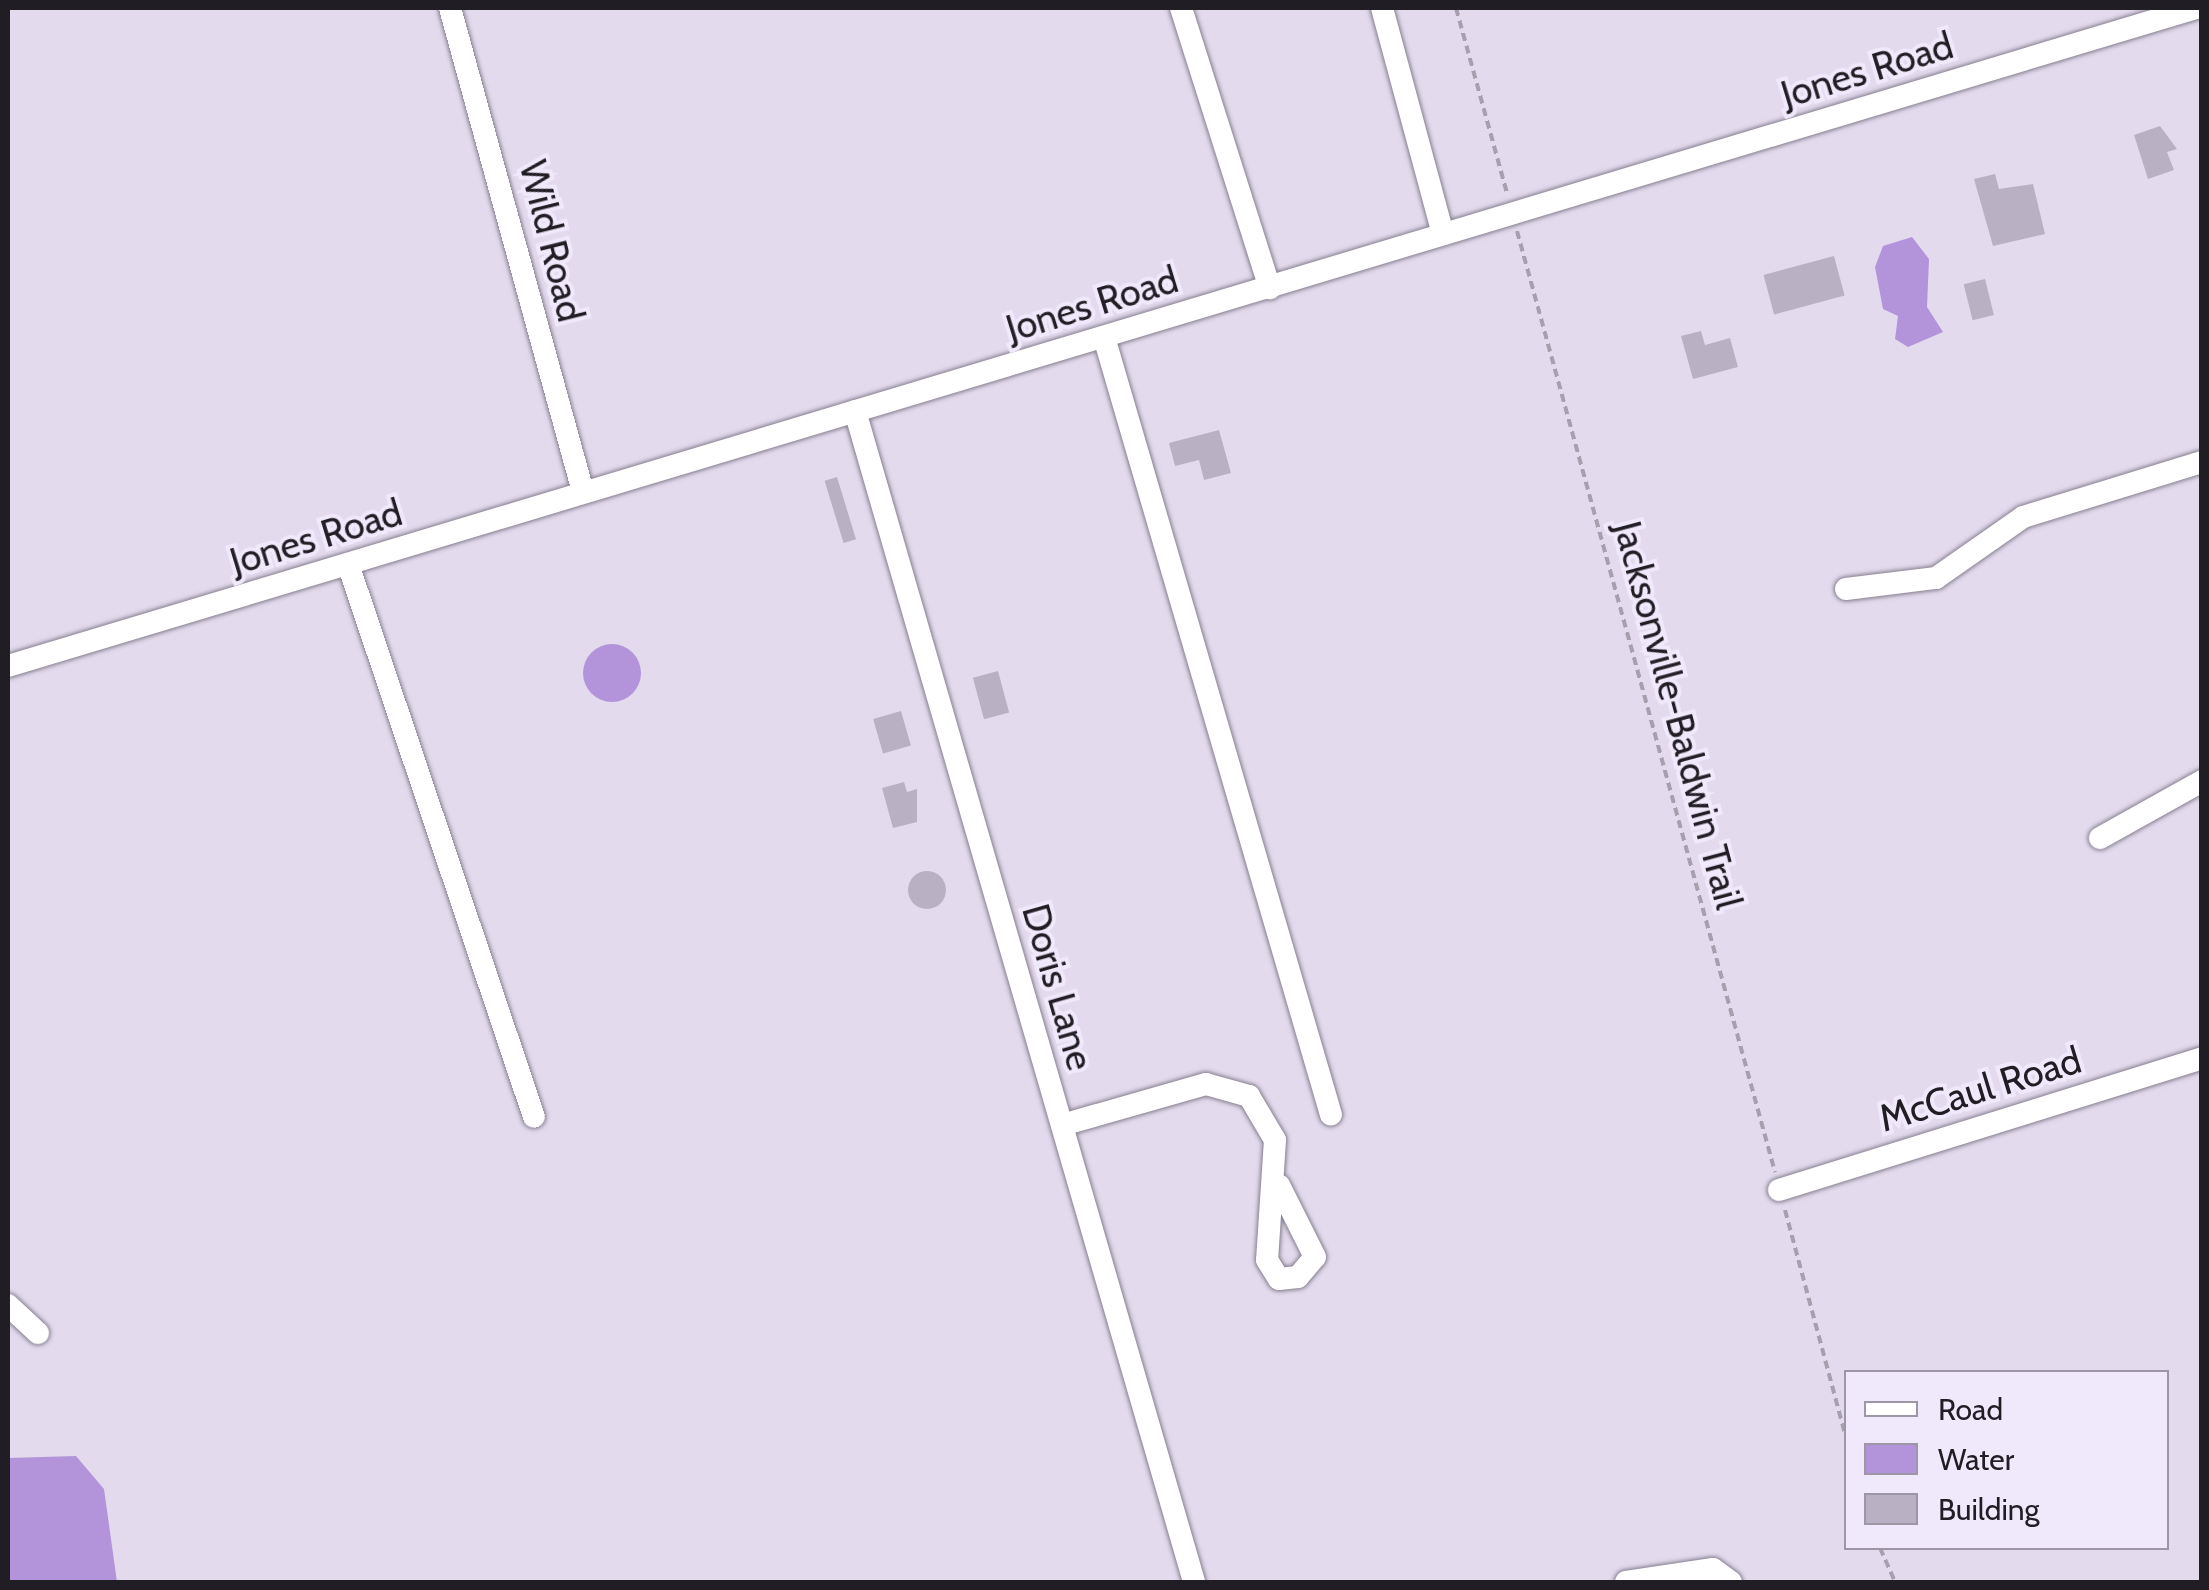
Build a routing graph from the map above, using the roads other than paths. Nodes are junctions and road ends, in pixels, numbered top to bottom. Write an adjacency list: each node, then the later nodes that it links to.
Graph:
1 (450, 8): 10 (street, Wild Road)
2 (1181, 8): 6 (street)
3 (1382, 8): 5 (street)
4 (2196, 8): 5 (street, Jones Road)
5 (1443, 234): 6 (street, Jones Road)
6 (1270, 288): 7 (street, Jones Road)
7 (1104, 337): 8 (street, Jones Road); 17 (street)
8 (856, 411): 10 (street, Jones Road); 19 (street, Doris Lane)
9 (2202, 462): 12 (street)
10 (583, 492): 11 (street, Jones Road)
11 (348, 564): 13 (street, Jones Road); 18 (street)
12 (1846, 589)
13 (8, 666)
14 (2202, 781): 15 (street)
15 (2100, 838)
16 (2202, 1058): 21 (street, McCaul Road)
17 (1331, 1115)
18 (534, 1117)
19 (1062, 1125): 20 (street); 24 (street, Doris Lane)
20 (1279, 1185)
21 (1780, 1190)
22 (8, 1305): 23 (street)
23 (38, 1334)
24 (1194, 1582)
25 (1626, 1582): 26 (street)
26 (1731, 1582)

